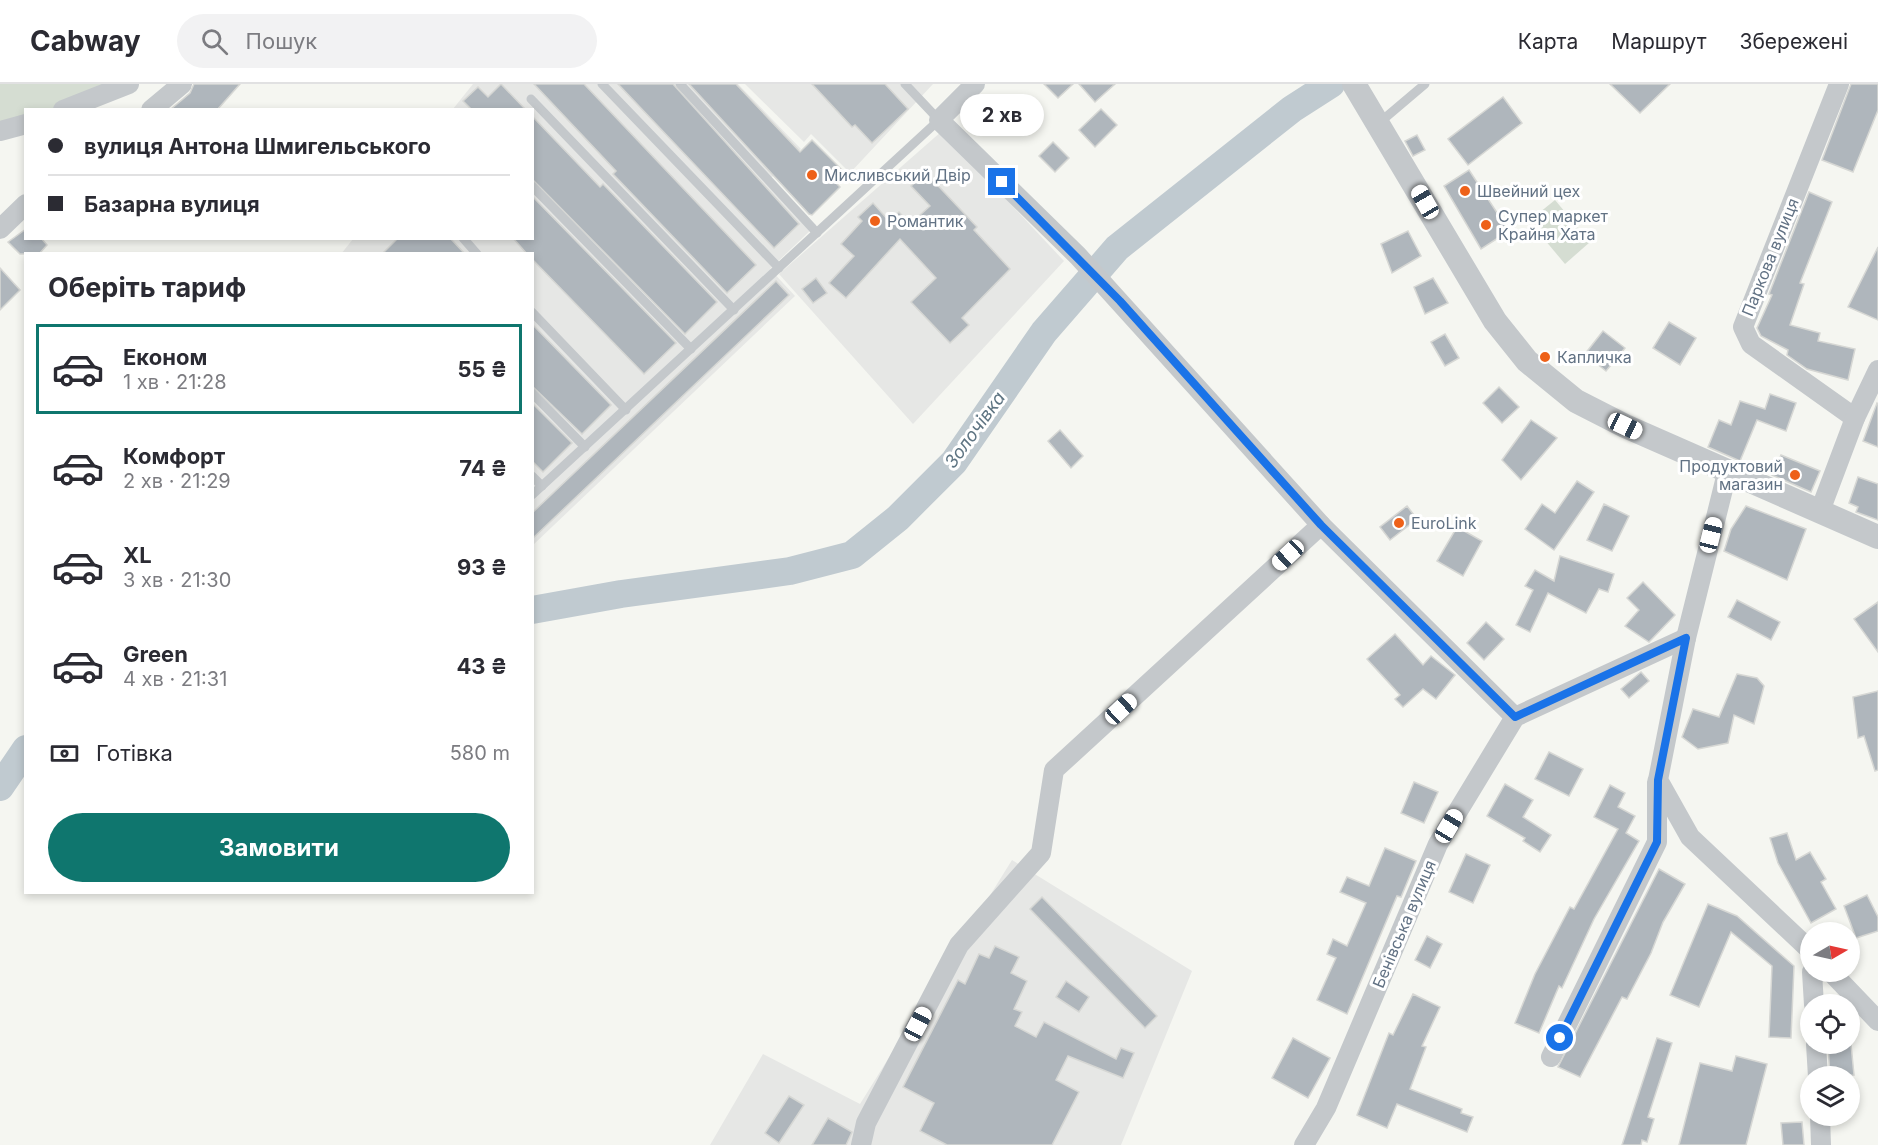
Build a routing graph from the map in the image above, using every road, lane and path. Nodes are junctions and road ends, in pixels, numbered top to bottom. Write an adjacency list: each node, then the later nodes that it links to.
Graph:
1 (129, 84): 11 (street)
2 (182, 84): 12 (street)
3 (602, 84): 23 (lane)
4 (680, 84): 20 (lane)
5 (905, 84): 14 (lane)
6 (975, 84): 14 (street)
7 (1353, 84): 13 (street)
8 (1425, 84): 13 (lane)
9 (1839, 84): 30 (street, Паркова вулиця)
10 (531, 99): 24 (lane)
11 (68, 108)
12 (153, 108)
13 (1375, 117): 32 (street)
14 (939, 120): 20 (lane); 37 (street)
15 (24, 125): 16 (street)
16 (0, 131)
17 (534, 188): 26 (lane)
18 (24, 206): 19 (street)
19 (0, 229)
20 (817, 233): 23 (lane)
21 (465, 240): 22 (lane)
22 (475, 252)
23 (779, 268): 24 (lane)
24 (734, 310): 26 (lane)
25 (534, 314): 29 (lane)
26 (691, 349): 29 (lane)
27 (1878, 370): 30 (street)
28 (534, 395): 31 (lane)
29 (626, 410): 31 (lane)
30 (1855, 418): 36 (street)
31 (585, 447): 34 (lane)
32 (1727, 473): 36 (street); 39 (street)
33 (534, 478): 34 (lane)
34 (542, 486): 35 (lane)
35 (534, 493)
36 (1820, 511): 38 (street)
37 (1321, 525): 40 (street); 47 (street)
38 (1878, 537)
39 (1686, 638): 40 (street); 41 (street)
40 (1515, 717): 48 (street, Бенівська вулиця)
41 (1658, 780): 42 (street); 45 (street)
42 (1800, 942)
43 (1841, 982): 44 (street)
44 (1878, 1021)
45 (1551, 1057)
46 (1820, 1126): 49 (street)
47 (861, 1145)
48 (1305, 1145)
49 (1821, 1145)

